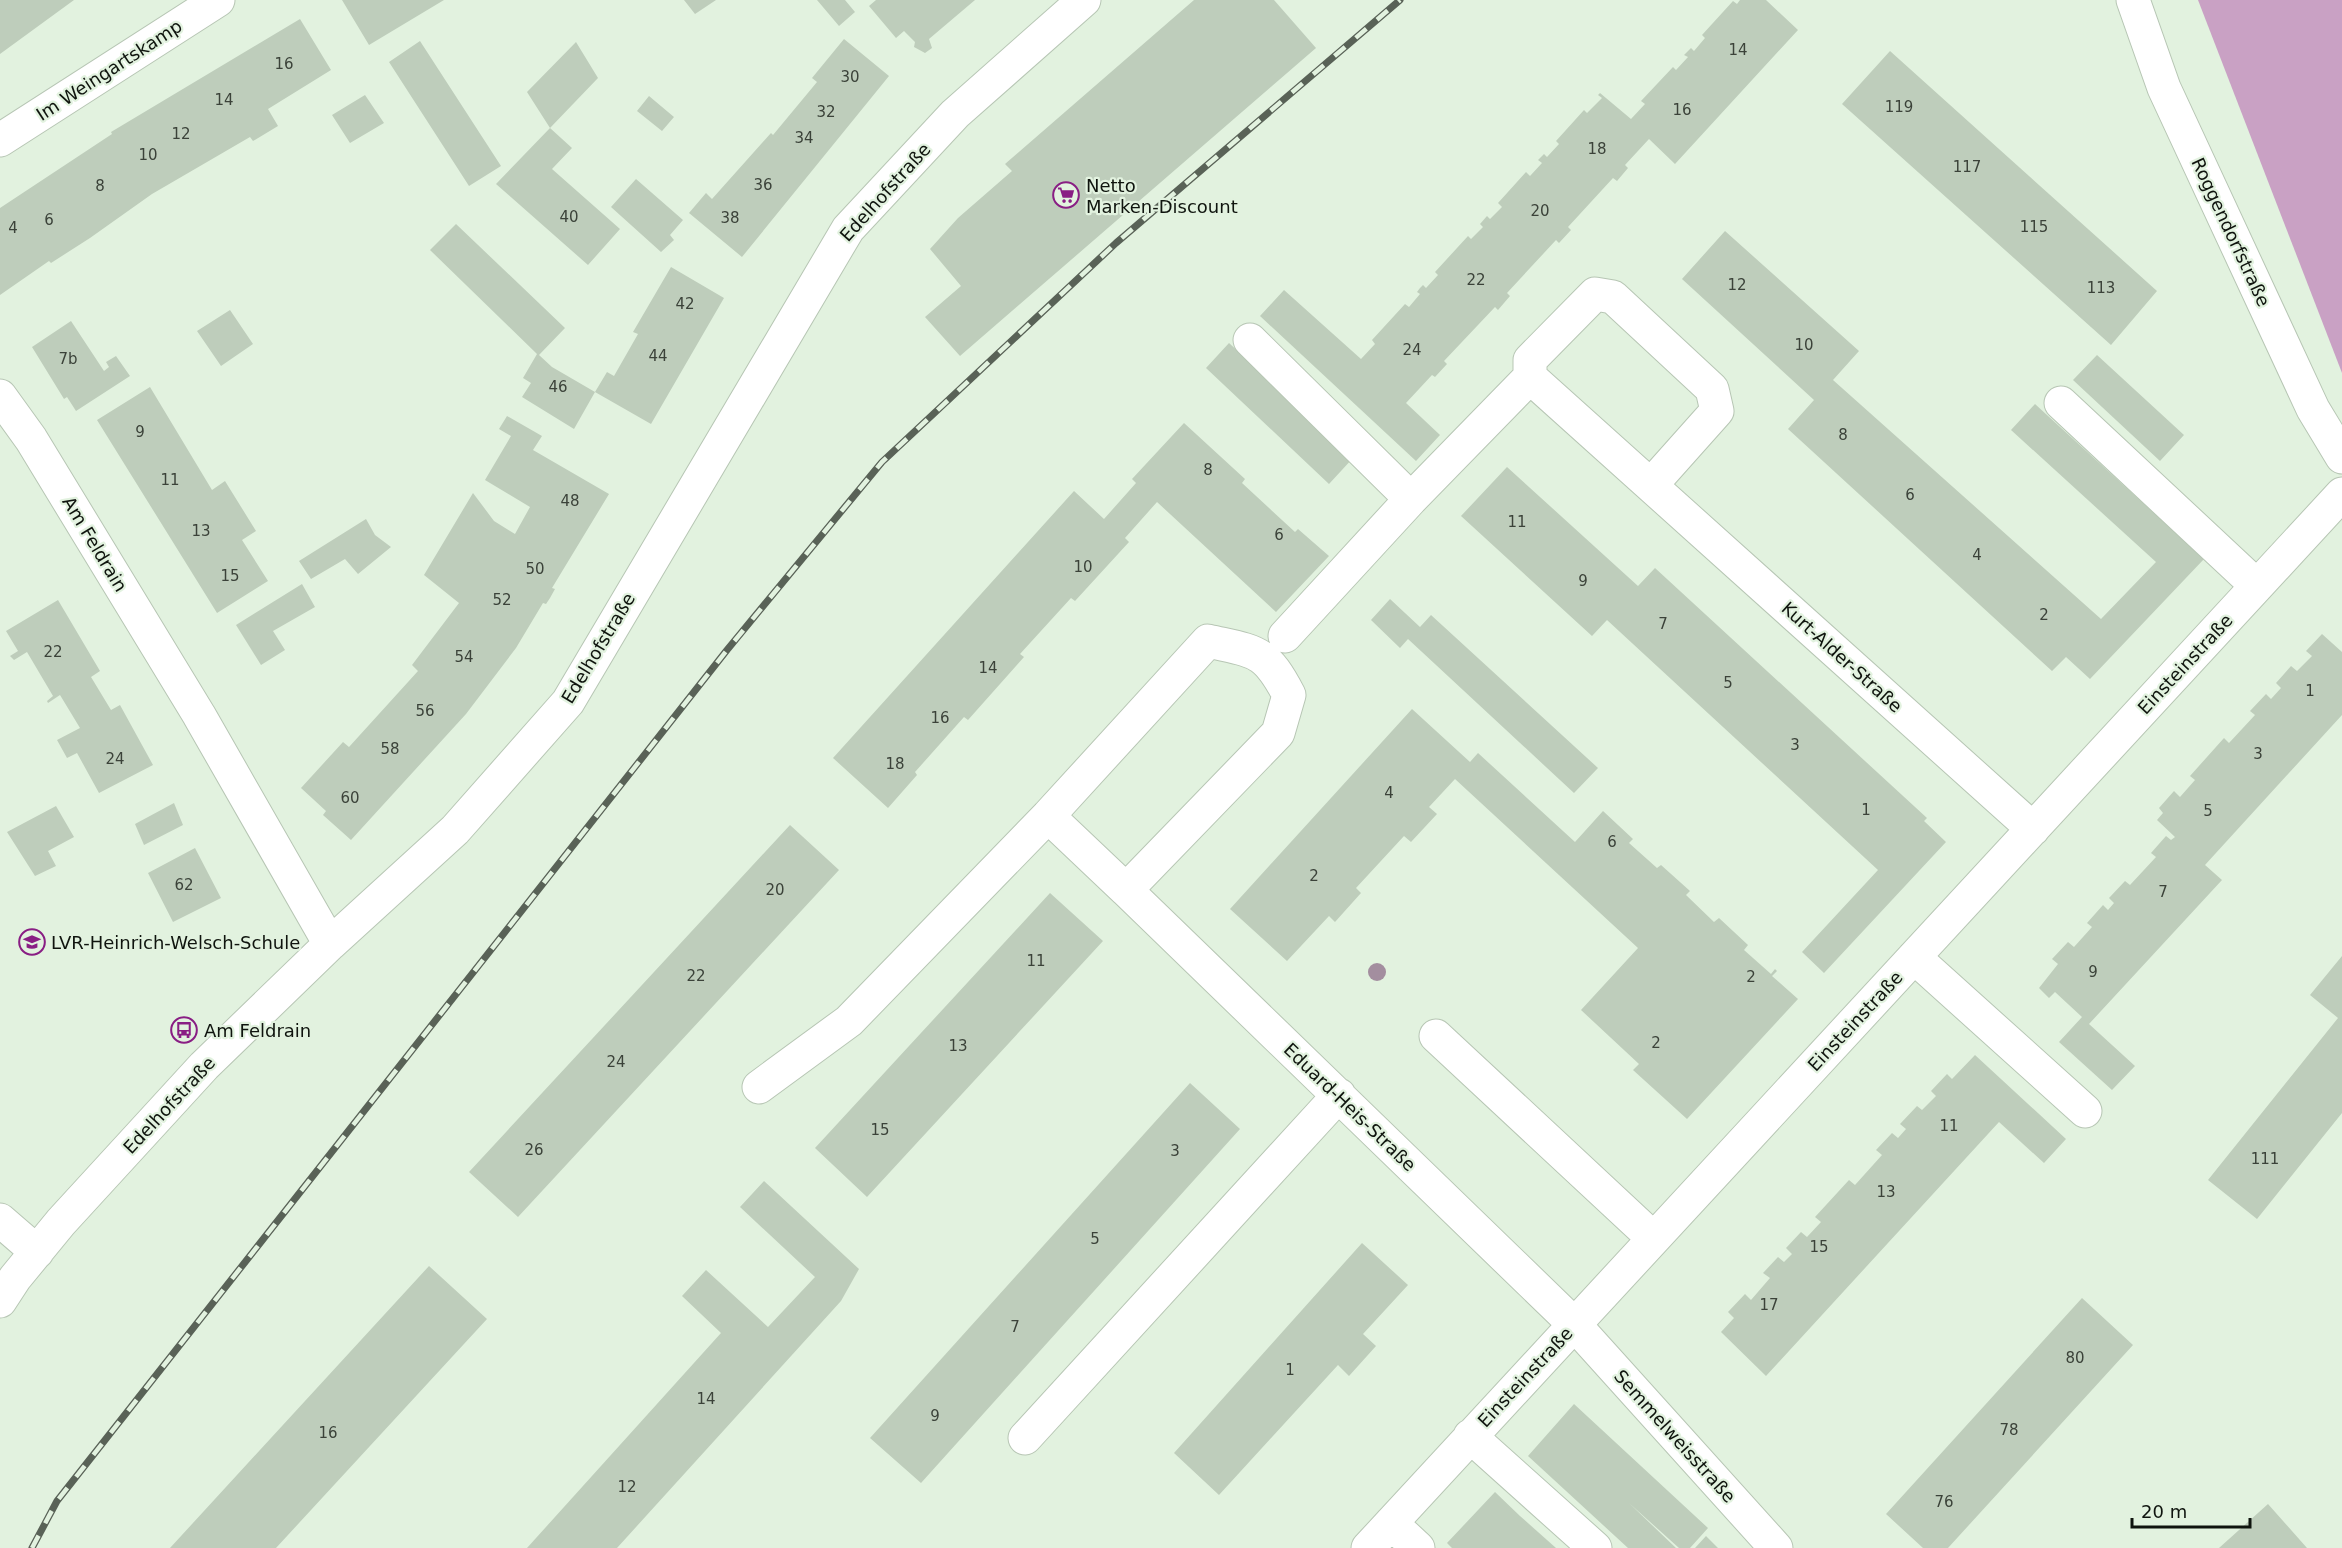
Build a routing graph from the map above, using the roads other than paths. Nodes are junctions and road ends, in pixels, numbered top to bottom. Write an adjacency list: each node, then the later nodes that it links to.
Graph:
1 (218, 0): 4 (street, Im Weingartskamp)
2 (1084, 0): 18 (street, Edelhofstraße)
3 (2133, 0): 9 (street, Roggendorfstraße)
4 (0, 140)
5 (1250, 340): 12 (street)
6 (1530, 377): 10 (street, Kurt-Alder-Straße); 10 (street); 12 (street)
7 (0, 396): 18 (street, Am Feldrain)
8 (2061, 403): 13 (street)
9 (2342, 457)
10 (1651, 485): 16 (street, Kurt-Alder-Straße)
11 (2342, 494): 13 (street, Einsteinstraße)
12 (1411, 499): 14 (street)
13 (2258, 586): 16 (street, Einsteinstraße)
14 (1285, 636)
15 (1048, 816): 17 (street, Eduard-Heis-Straße); 17 (street); 21 (street)
16 (2033, 829): 19 (street, Einsteinstraße)
17 (1126, 890): 22 (street, Eduard-Heis-Straße)
18 (330, 944): 26 (street, Edelhofstraße)
19 (1914, 957): 23 (street); 25 (street, Einsteinstraße)
20 (1436, 1036): 25 (street)
21 (759, 1087)
22 (1339, 1095): 28 (street, Eduard-Heis-Straße); 30 (street)
23 (2085, 1111)
24 (0, 1220): 26 (street)
25 (1653, 1238): 28 (street, Einsteinstraße)
26 (37, 1252): 27 (street, Edelhofstraße)
27 (0, 1301)
28 (1574, 1324): 29 (street, Einsteinstraße); 32 (street, Semmelweisstraße)
29 (1470, 1436): 31 (street, Einsteinstraße); 35 (street)
30 (1025, 1438)
31 (1391, 1523): 33 (street, Einsteinstraße); 34 (street)
32 (1774, 1547)
33 (1368, 1548)
34 (1418, 1548)
35 (1595, 1548)

